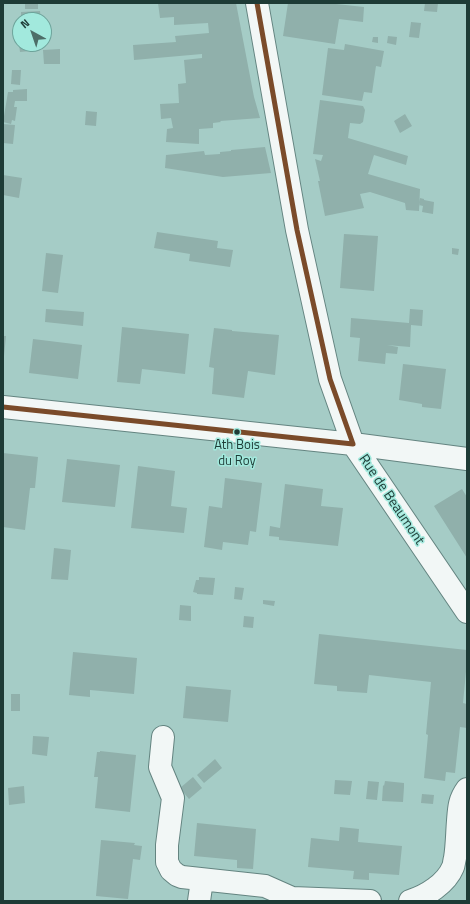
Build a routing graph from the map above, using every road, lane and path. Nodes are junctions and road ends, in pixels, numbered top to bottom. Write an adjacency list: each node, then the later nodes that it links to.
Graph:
1 (257, 3): 3 (street, Rue de Beaumont)
2 (3, 408): 3 (street)
3 (353, 444): 4 (street); 5 (street, Rue de Beaumont)
4 (467, 459)
5 (467, 612)
6 (163, 737): 8 (street)
7 (467, 789): 11 (street)
8 (202, 880): 9 (street); 10 (street)
9 (199, 901)
10 (370, 901)
11 (410, 901)

